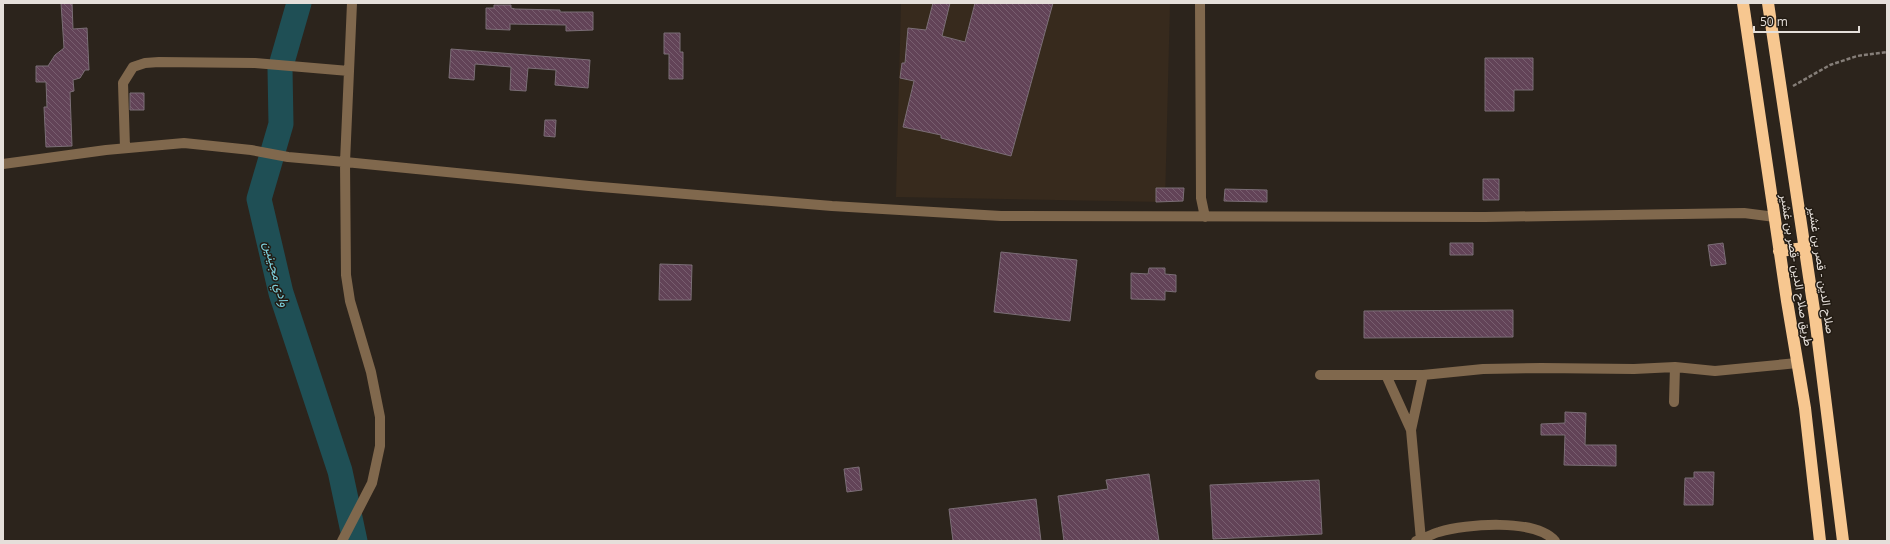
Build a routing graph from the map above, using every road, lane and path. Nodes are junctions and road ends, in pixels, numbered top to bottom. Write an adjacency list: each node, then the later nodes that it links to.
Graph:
1 (352, 3): 6 (street)
2 (1200, 3): 12 (street)
3 (1742, 3): 11 (highway, طريق صلاح الدين -قصر بن غشير)
4 (1768, 3): 7 (highway, صلاح الدين - قصر بن غشير)
5 (1887, 52): 7 (path)
6 (349, 71): 8 (street); 9 (street)
7 (1781, 92): 13 (highway, صلاح الدين - قصر بن غشير)
8 (125, 148): 9 (street); 10 (street)
9 (345, 162): 12 (street); 23 (street)
10 (3, 164)
11 (1774, 217): 12 (street); 14 (highway, طريق صلاح الدين -قصر بن غشير)
12 (1205, 218)
13 (1805, 248): 14 (highway); 26 (highway, صلاح الدين - قصر بن غشير)
14 (1780, 251): 15 (highway, طريق صلاح الدين -قصر بن غشير)
15 (1797, 363): 16 (street); 25 (highway, طريق صلاح الدين -قصر بن غشير)
16 (1676, 367): 19 (street); 20 (street)
17 (1320, 375): 18 (street)
18 (1386, 375): 19 (street); 21 (street)
19 (1423, 375): 21 (street)
20 (1674, 402)
21 (1411, 430): 22 (street)
22 (1418, 540): 24 (street)
23 (342, 541)
24 (1556, 541)
25 (1820, 541)
26 (1843, 541)

